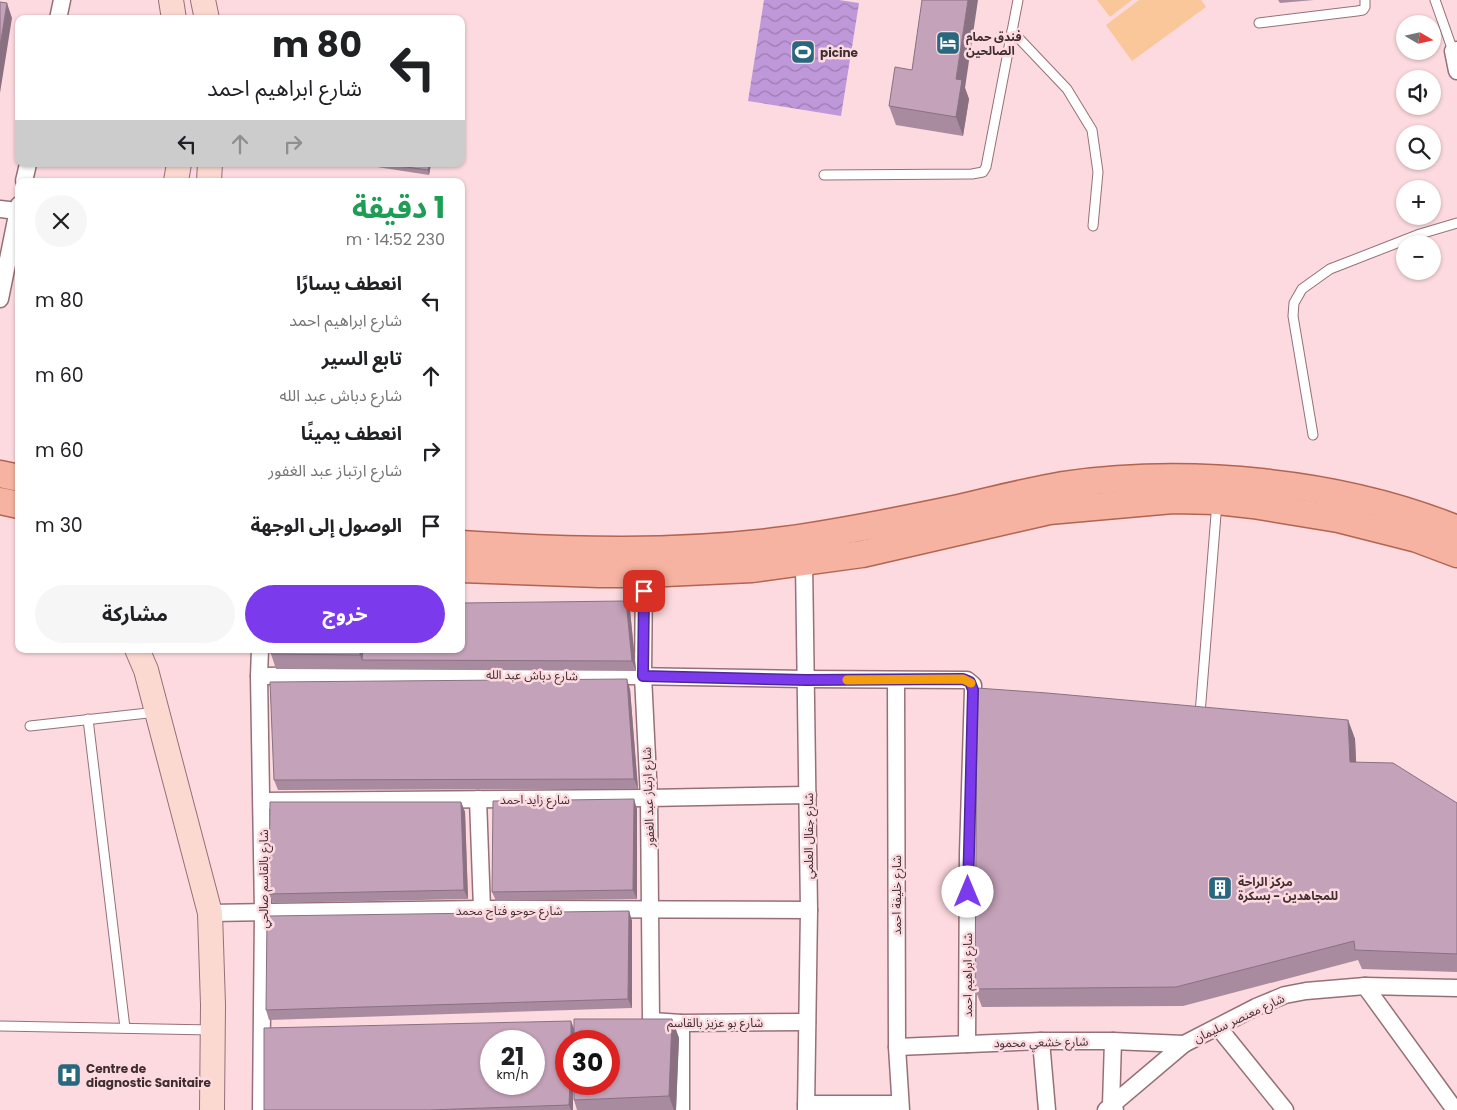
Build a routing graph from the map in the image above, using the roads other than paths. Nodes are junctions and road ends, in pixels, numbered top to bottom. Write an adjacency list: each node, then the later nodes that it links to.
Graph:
1 (62, 0): 7 (street)
2 (171, 0): 8 (street)
3 (203, 0): 9 (street)
4 (1018, 0): 11 (lane)
5 (1365, 0): 10 (lane)
6 (1435, 0): 12 (lane)
7 (59, 15)
8 (173, 15)
9 (206, 15)
10 (1258, 23)
11 (1012, 31): 14 (lane); 19 (lane)
12 (1455, 50): 13 (street)
13 (1457, 71)
14 (824, 175)
15 (15, 208): 16 (street)
16 (0, 209)
17 (1457, 222): 21 (lane)
18 (15, 223): 20 (street)
19 (1093, 226)
20 (0, 299)
21 (1313, 435)
22 (0, 474): 23 (main road)
23 (15, 477)
24 (0, 501): 26 (main road)
25 (1217, 501): 29 (main road); 30 (main road); 40 (lane)
26 (15, 504)
27 (1457, 529): 28 (main road)
28 (465, 544)
29 (1457, 554)
30 (804, 562): 32 (main road); 37 (street, شارع جفال العلمي)
31 (465, 569): 32 (main road)
32 (644, 574): 36 (street, شارع ارتباز عبد الغفور)
33 (260, 653): 35 (street, شارع بالقاسم صالحي)
34 (143, 656): 39 (street)
35 (259, 676): 36 (street, شارع دباش عبد الله); 46 (street, شارع بالقاسم صالحي)
36 (643, 676): 37 (street, شارع دباش عبد الله); 44 (street, شارع ارتباز عبد الغفور)
37 (806, 680): 38 (street, شارع ابراهيم احمد); 43 (street, شارع جفال العلمي)
38 (896, 680): 64 (street, شارع ابراهيم احمد); 66 (street, شارع خليفة احمد)
39 (157, 712): 41 (lane); 51 (street)
40 (1200, 714)
41 (88, 720): 42 (lane); 59 (lane)
42 (30, 726)
43 (808, 795): 44 (street, شارع زايد احمد); 48 (street, شارع جفال العلمي)
44 (649, 798): 45 (street, شارع زايد احمد); 49 (street, شارع ارتباز عبد الغفور)
45 (478, 799): 46 (street, شارع زايد احمد); 47 (street)
46 (262, 801): 50 (street, شارع بالقاسم صالحي)
47 (482, 909): 49 (street, شارع حوحو فتاح محمد); 50 (street, شارع حوحو فتاح محمد)
48 (809, 910): 49 (street, شارع حوحو فتاح محمد); 56 (street, شارع جفال العلمي)
49 (650, 911): 55 (street, شارع ارتباز عبد الغفور)
50 (263, 912): 51 (street, شارع حوحو فتاح محمد); 71 (street, شارع بالقاسم صالحي)
51 (210, 913): 61 (street)
52 (1365, 986): 53 (street, شارع معنصر سليمان); 60 (street, شارع معنصر سليمان); 75 (street)
53 (1457, 988)
54 (631, 1021): 55 (street, شارع بو عزيز بالقاسم)
55 (651, 1021): 57 (street, شارع بو عزيز بالقاسم)
56 (807, 1022): 57 (street, شارع بو عزيز بالقاسم); 67 (street, شارع جفال العلمي)
57 (681, 1023): 72 (street)
58 (0, 1026): 59 (lane)
59 (125, 1028): 61 (lane)
60 (1218, 1028): 65 (street, شارع معنصر سليمان); 74 (street)
61 (213, 1030): 70 (street)
62 (1041, 1040): 63 (street, شارع خشعي محمود); 64 (street, شارع خشعي محمود); 73 (street)
63 (1113, 1041): 65 (street, شارع خشعي محمود); 69 (street)
64 (967, 1044): 66 (street, شارع خشعي محمود)
65 (1184, 1044): 69 (street, شارع معنصر سليمان)
66 (897, 1047): 68 (street, شارع خليفة احمد)
67 (806, 1107): 68 (street)
68 (901, 1107)
69 (1111, 1108)
70 (212, 1110)
71 (261, 1110)
72 (681, 1110)
73 (1047, 1110)
74 (1284, 1110)
75 (1455, 1110)

